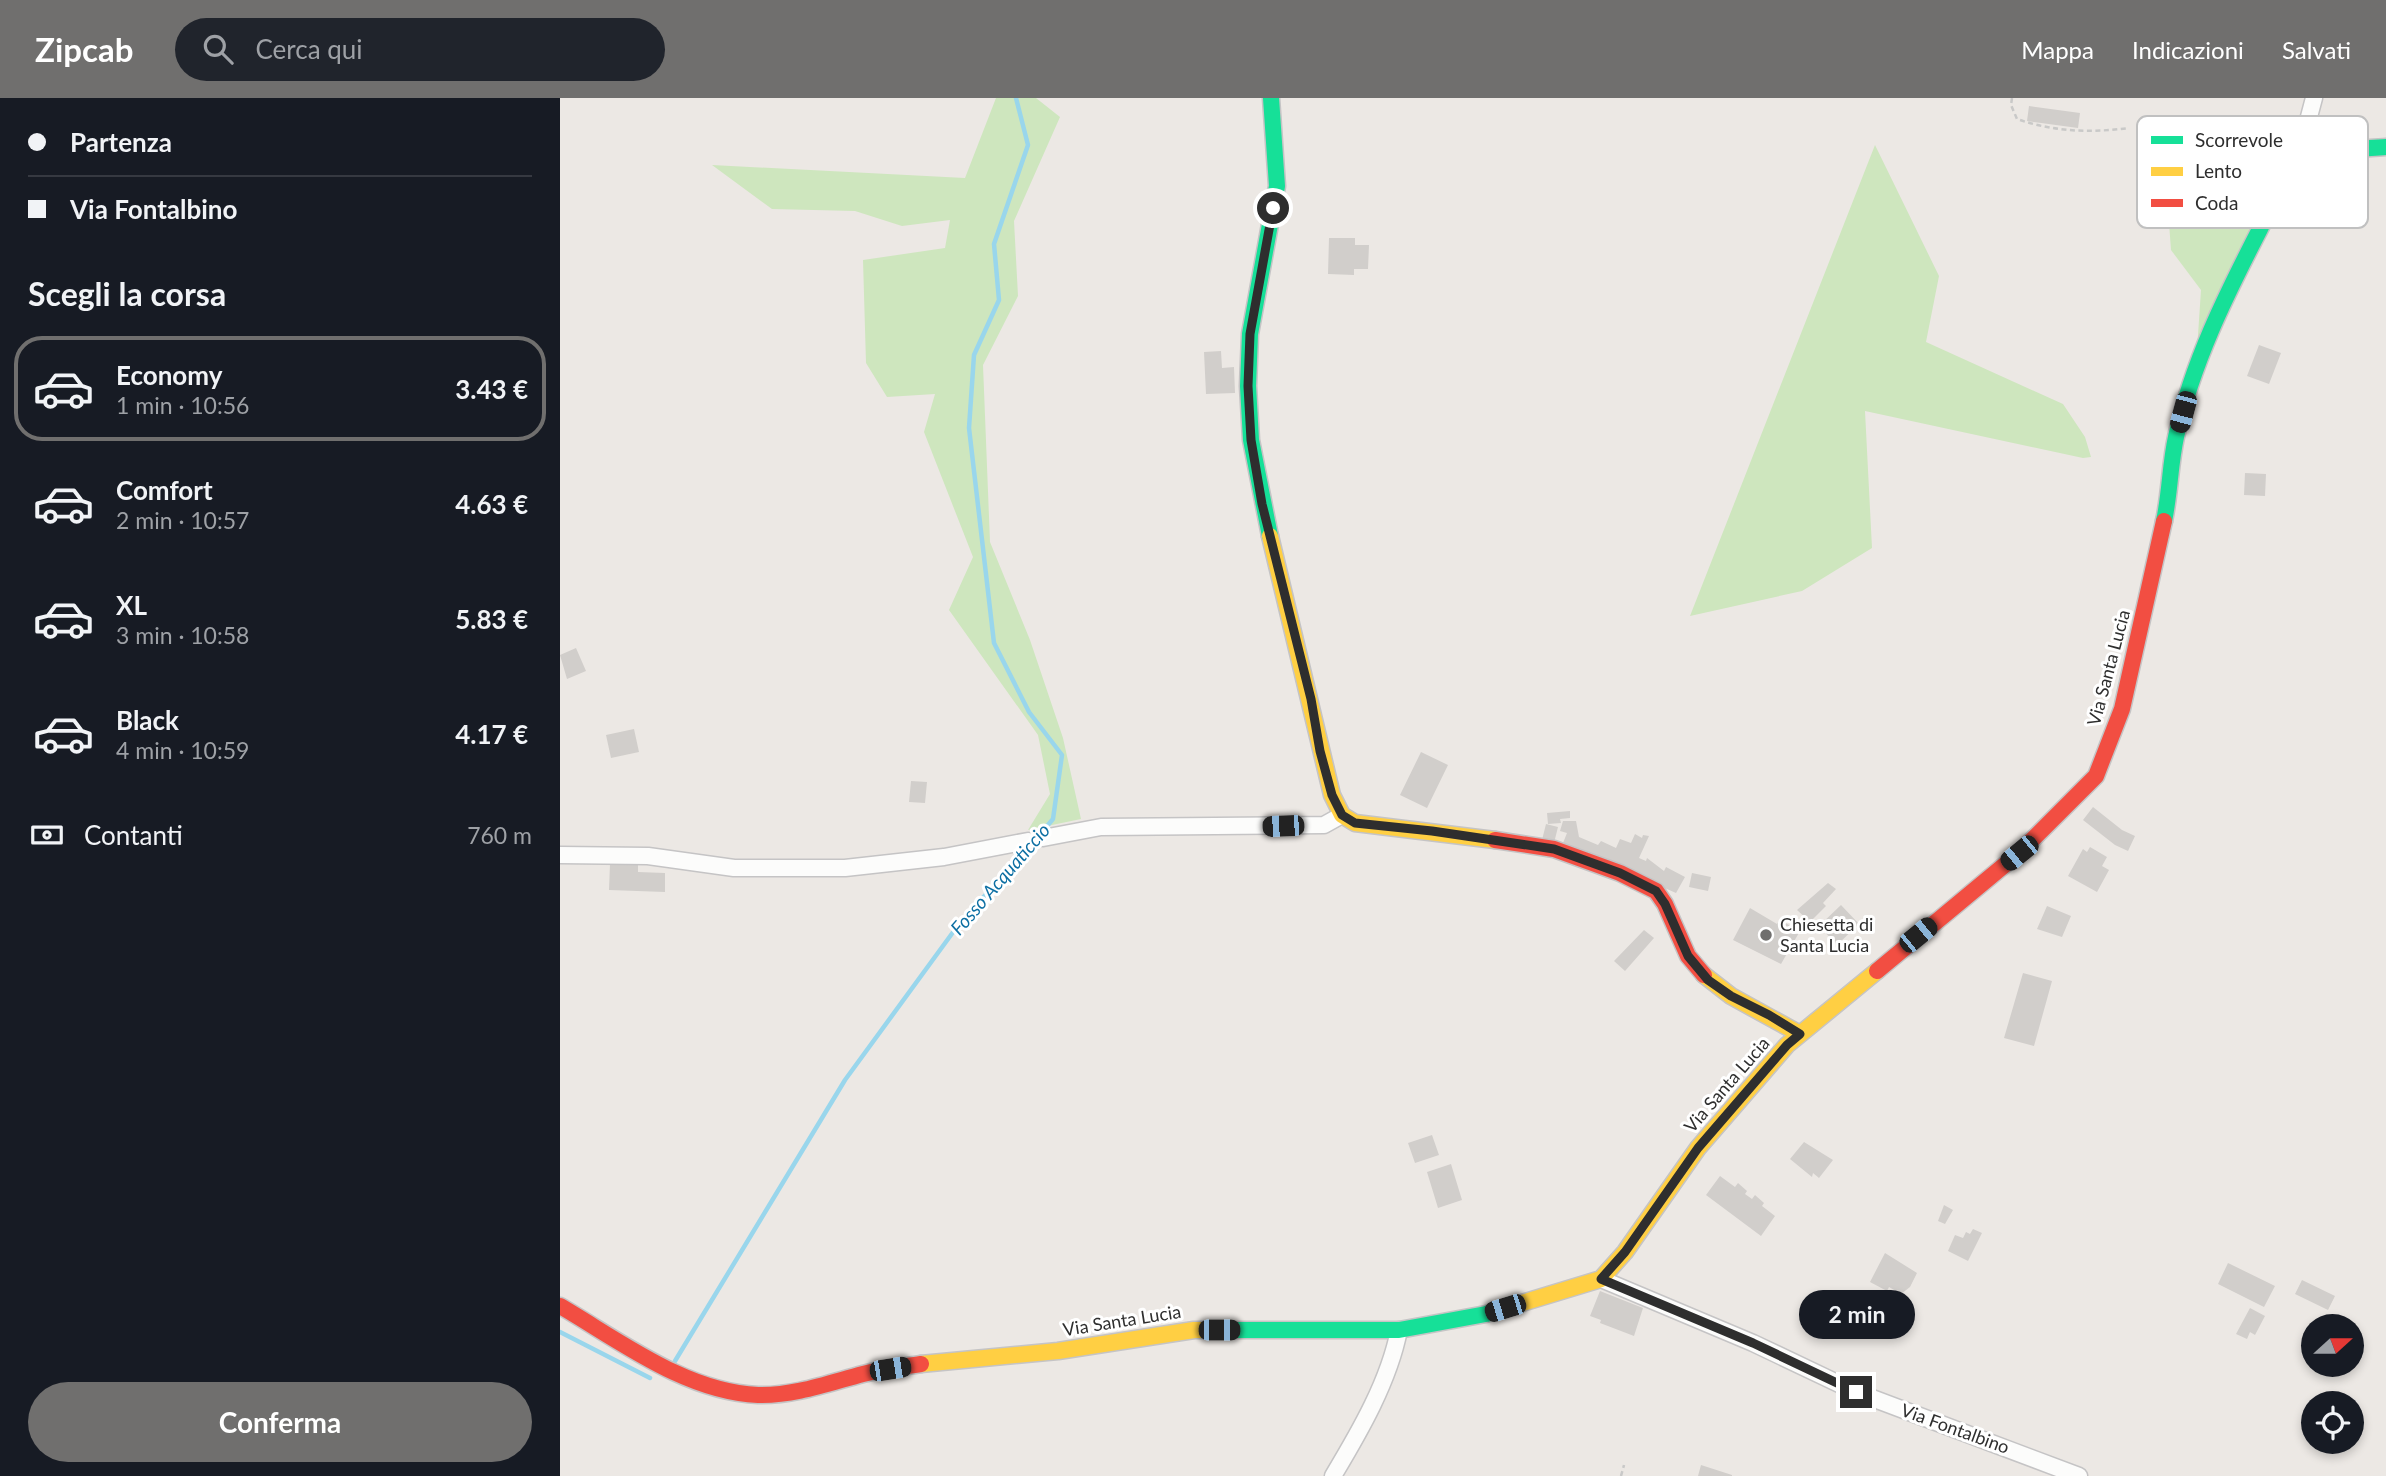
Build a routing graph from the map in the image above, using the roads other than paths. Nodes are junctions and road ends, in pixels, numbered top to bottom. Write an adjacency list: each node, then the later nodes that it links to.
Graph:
1 (1271, 98): 7 (street)
2 (2314, 98): 3 (street)
3 (2309, 116)
4 (2386, 147): 5 (street)
5 (2368, 148)
6 (2261, 228): 9 (street, Via Santa Lucia)
7 (1342, 815): 8 (street); 9 (street)
8 (560, 855)
9 (1800, 1034): 10 (street, Via Santa Lucia)
10 (1601, 1279): 12 (street, Via Santa Lucia); 14 (street, Via Fontalbino)
11 (560, 1306): 12 (street, Via Santa Lucia)
12 (1399, 1330): 13 (street)
13 (1333, 1476)
14 (2079, 1476)

